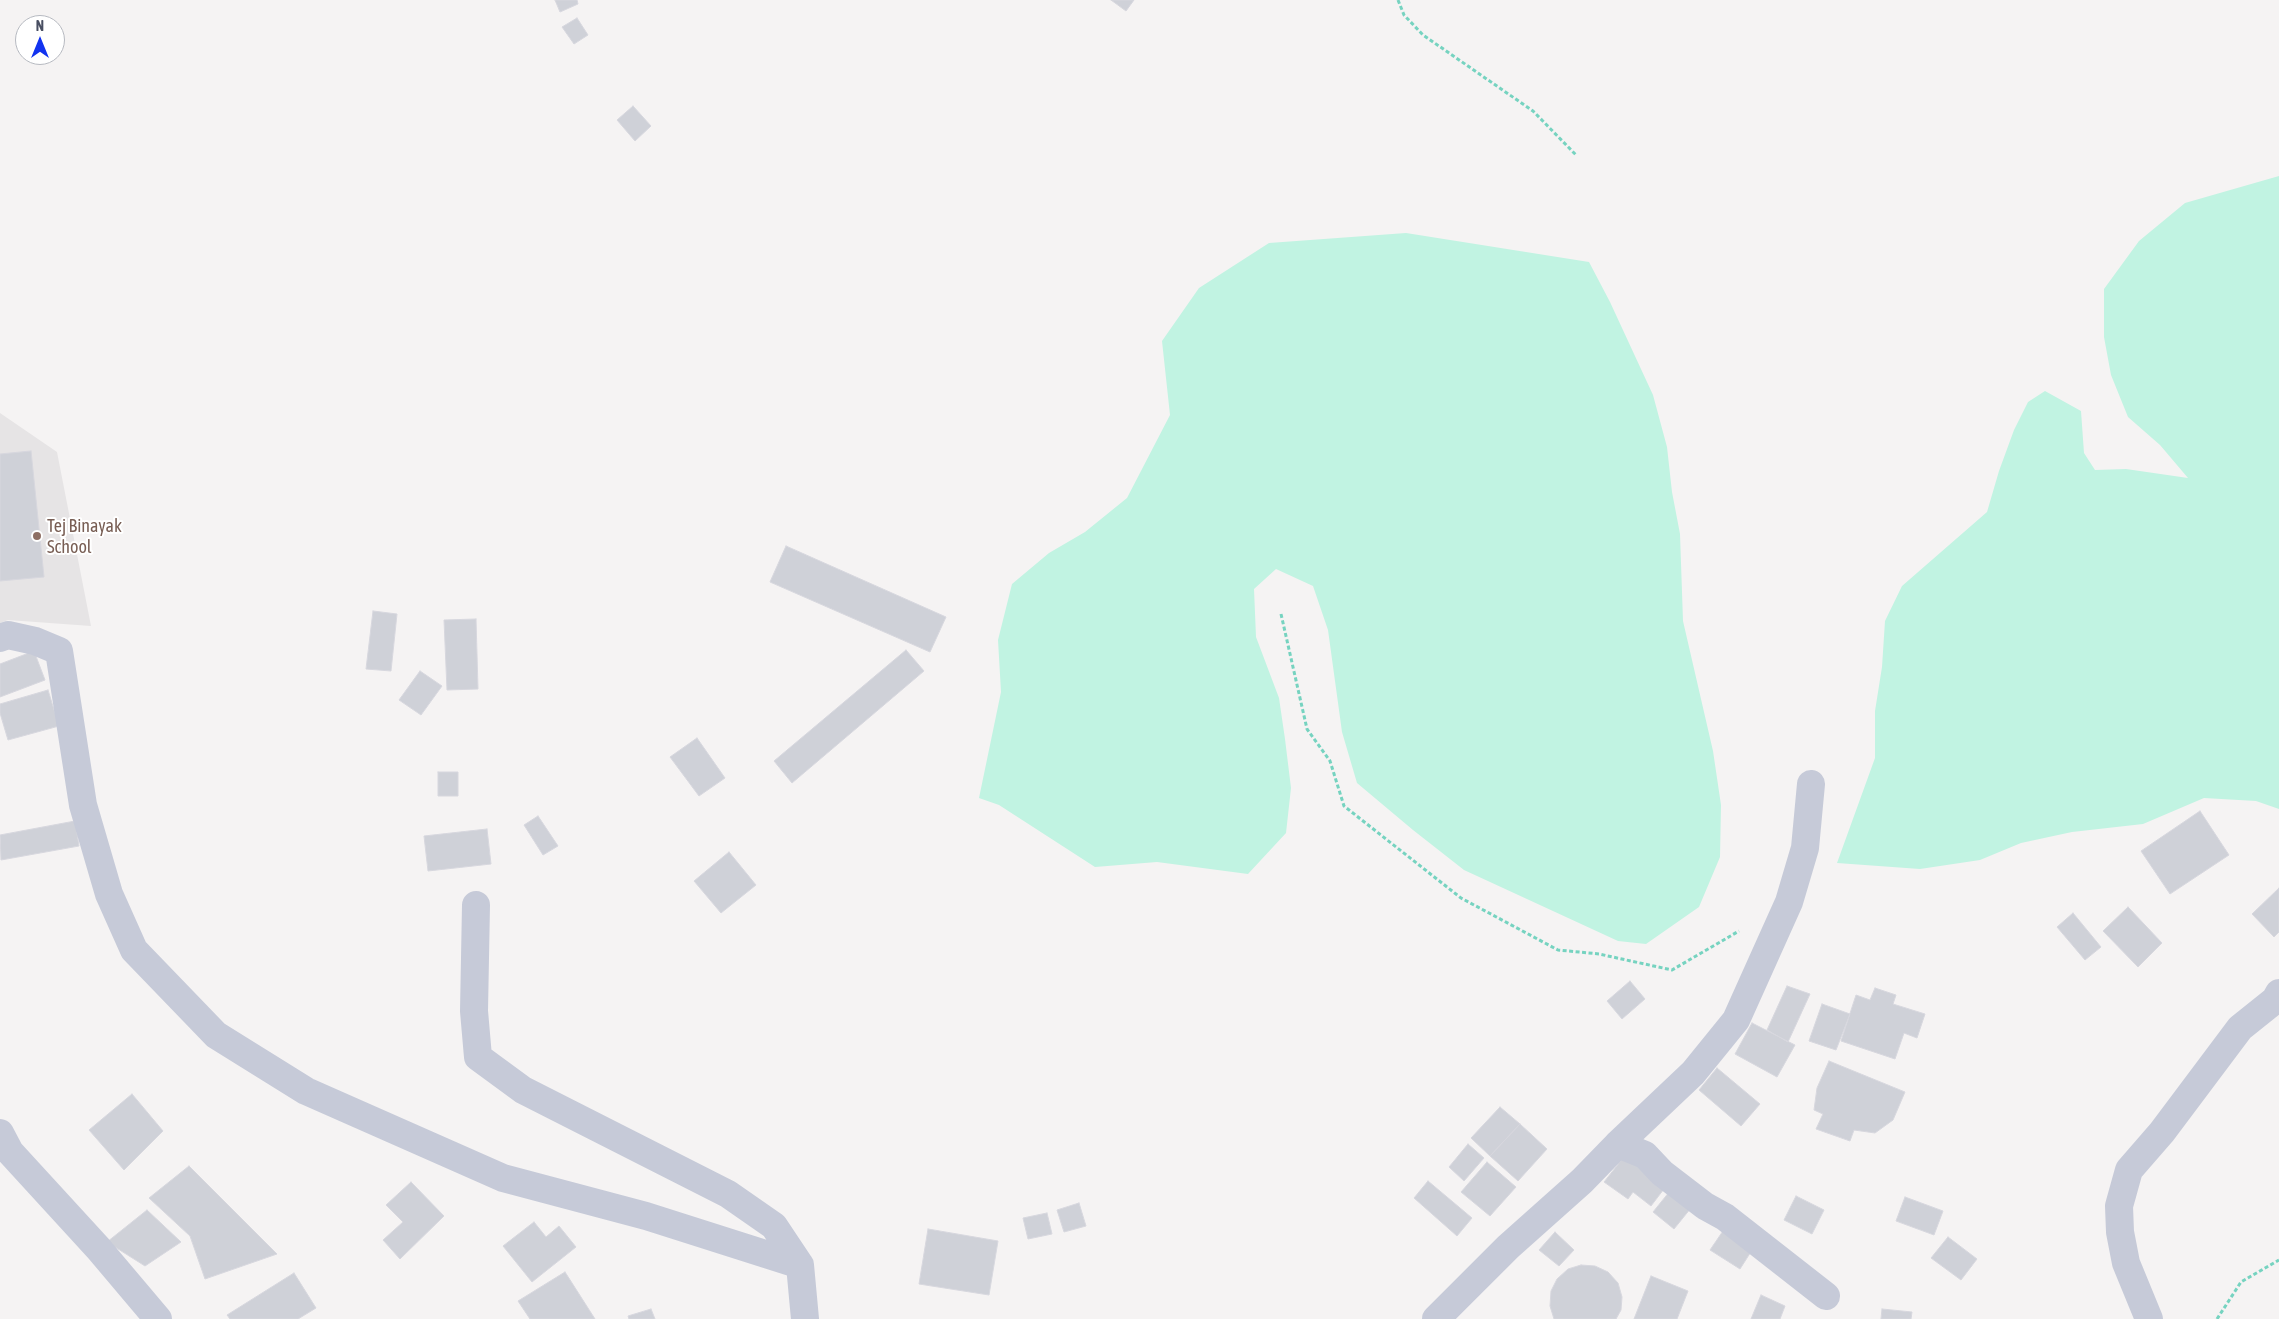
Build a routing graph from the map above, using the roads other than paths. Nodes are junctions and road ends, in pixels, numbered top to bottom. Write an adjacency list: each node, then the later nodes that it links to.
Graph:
1 (0, 638): 7 (street)
2 (1811, 784): 6 (street)
3 (476, 905): 7 (street)
4 (2278, 998): 12 (street)
5 (0, 1134): 9 (street)
6 (1618, 1144): 8 (street); 11 (street)
7 (800, 1265): 10 (street)
8 (1826, 1296)
9 (158, 1319)
10 (806, 1319)
11 (1436, 1319)
12 (2149, 1319)

